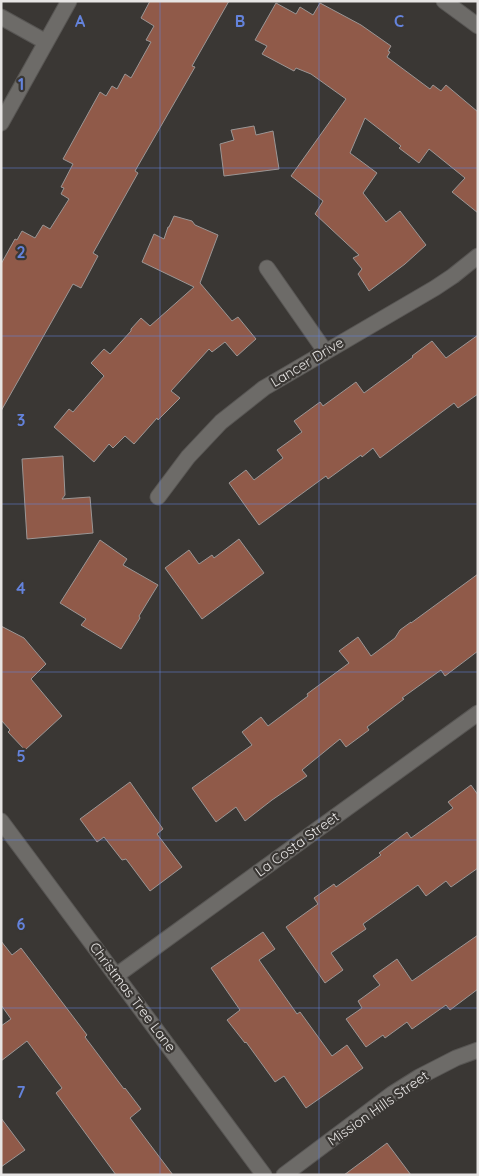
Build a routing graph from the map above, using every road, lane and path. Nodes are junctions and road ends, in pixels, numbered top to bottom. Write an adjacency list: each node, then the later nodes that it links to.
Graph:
1 (69, 1): 5 (street)
2 (444, 1): 4 (street)
3 (1, 17): 5 (street)
4 (478, 26)
5 (46, 42): 6 (street)
6 (1, 123)
7 (478, 256): 9 (street, Lancer Drive)
8 (266, 268): 9 (street)
9 (325, 351): 10 (street, Lancer Drive)
10 (158, 496)
11 (478, 712): 13 (street, La Costa Street)
12 (1, 821): 13 (street, Christmas Tree Lane)
13 (117, 975): 15 (street, Christmas Tree Lane)
14 (478, 1050): 16 (street, Mission Hills Street)
15 (264, 1175)
16 (284, 1175)

